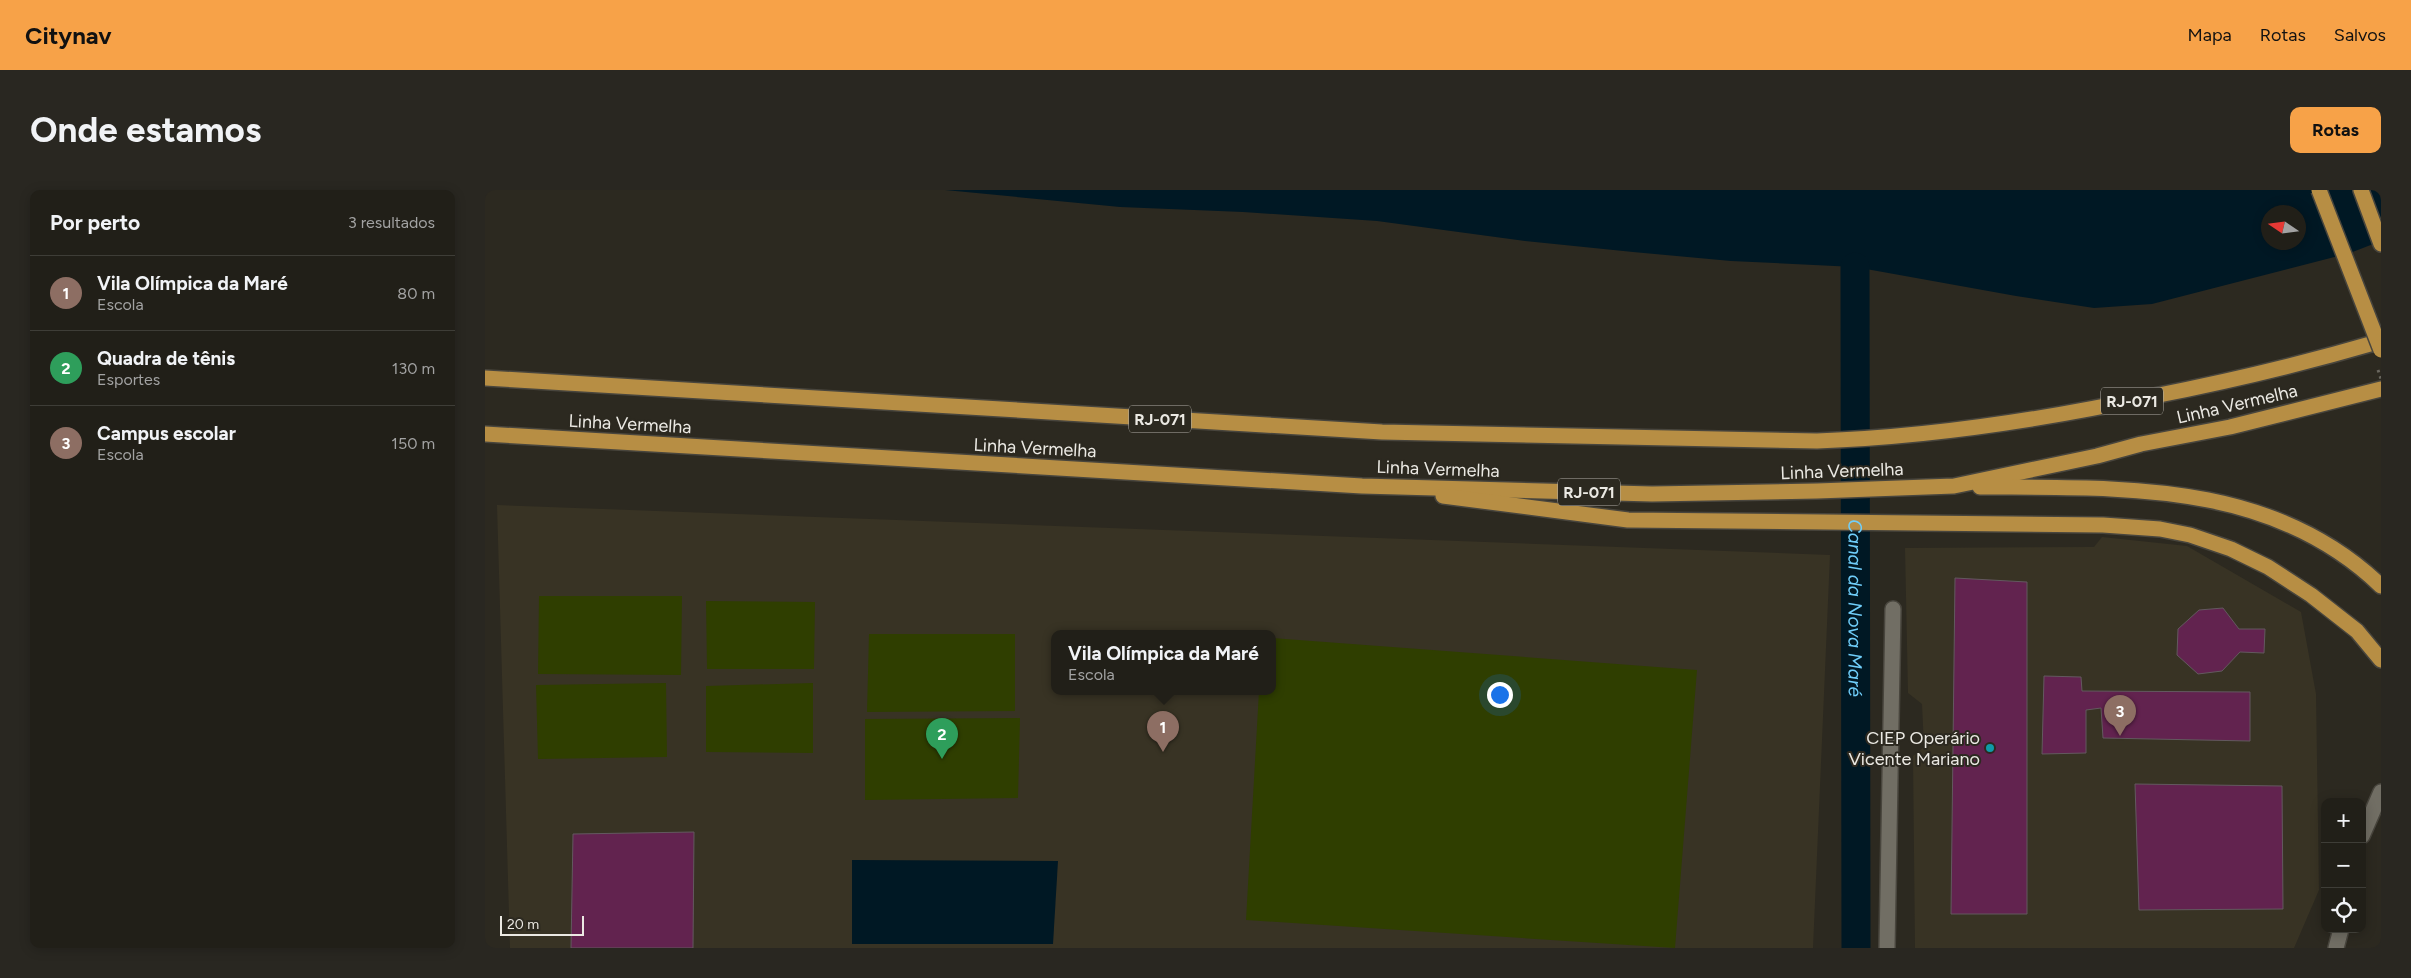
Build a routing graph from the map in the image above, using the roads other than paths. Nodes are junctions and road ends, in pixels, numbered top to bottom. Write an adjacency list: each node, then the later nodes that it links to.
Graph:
1 (2319, 190): 5 (highway, bridge)
2 (2361, 190): 3 (highway)
3 (2381, 244)
4 (2381, 341): 6 (highway, Linha Vermelha / RJ-071)
5 (2381, 350)
6 (485, 378)
7 (2381, 389): 10 (highway, Linha Vermelha / RJ-071)
8 (485, 434): 9 (highway, Linha Vermelha / RJ-071)
9 (1362, 486): 10 (highway, Linha Vermelha / RJ-071); 13 (highway)
10 (1954, 486): 11 (highway)
11 (2381, 586)
12 (1893, 609): 19 (street)
13 (2381, 660)
14 (2381, 792): 16 (street)
15 (2381, 819): 17 (street)
16 (2366, 827)
17 (2366, 832)
18 (2340, 933): 20 (street)
19 (1887, 948)
20 (2336, 948)

